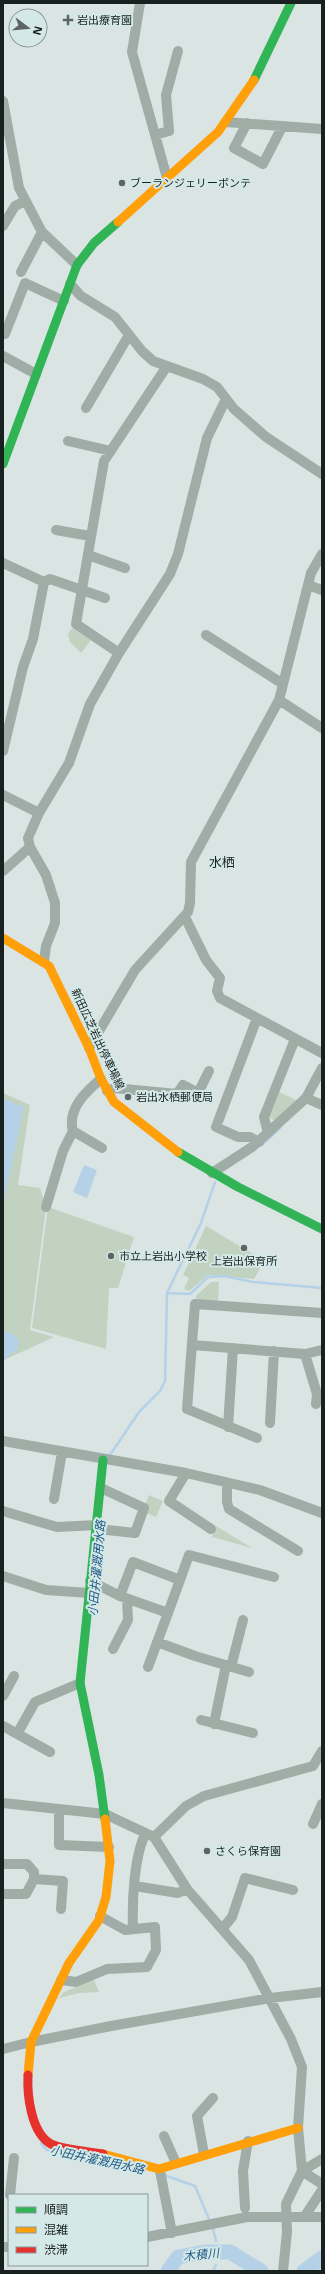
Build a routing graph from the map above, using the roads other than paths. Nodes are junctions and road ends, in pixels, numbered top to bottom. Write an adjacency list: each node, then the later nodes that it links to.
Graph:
1 (140, 3): 10 (street)
2 (291, 3): 6 (street)
3 (178, 51): 10 (street)
4 (3, 100): 5 (street)
5 (5, 121): 12 (street)
6 (226, 122): 7 (street); 11 (street)
7 (246, 123): 8 (street); 8 (street)
8 (282, 127): 9 (street)
9 (322, 129)
10 (155, 135): 11 (street)
11 (167, 178): 15 (street)
12 (25, 201): 13 (street); 14 (street)
13 (5, 220)
14 (42, 232): 15 (street); 16 (street)
15 (77, 265): 17 (street)
16 (21, 272)
17 (70, 284): 18 (street); 20 (street)
18 (64, 301): 19 (street); 23 (street)
19 (5, 334)
20 (129, 335): 22 (street); 25 (street)
21 (3, 356): 23 (street)
22 (166, 366): 24 (street); 27 (street)
23 (36, 374): 28 (street)
24 (226, 399): 29 (street); 42 (street)
25 (86, 408)
26 (68, 441): 27 (street)
27 (111, 451): 31 (street)
28 (3, 464)
29 (322, 474)
30 (56, 530): 31 (street)
31 (90, 536): 33 (street)
32 (322, 554): 37 (street)
33 (88, 555): 35 (street); 38 (street)
34 (3, 564): 36 (street)
35 (125, 568)
36 (44, 582): 38 (street); 46 (street)
37 (308, 585): 39 (street); 43 (street)
38 (82, 590): 40 (street); 42 (street)
39 (322, 590)
40 (105, 598)
41 (206, 635): 43 (street)
42 (119, 653): 48 (street)
43 (283, 684): 44 (street)
44 (279, 700): 45 (street); 51 (street)
45 (322, 728)
46 (3, 751)
47 (3, 795): 48 (street)
48 (40, 813): 49 (street)
49 (30, 847): 50 (street); 53 (street)
50 (3, 871)
51 (184, 917): 54 (street); 56 (street)
52 (3, 938): 53 (street, 新田広芝岩出停車場線)
53 (44, 961): 56 (street, 新田広芝岩出停車場線)
54 (257, 1018): 55 (street); 66 (street)
55 (295, 1039): 57 (street); 65 (street)
56 (90, 1048): 60 (street, 新田広芝岩出停車場線)
57 (322, 1053)
58 (322, 1068): 62 (street)
59 (209, 1071): 61 (street)
60 (101, 1079): 61 (street, 新田広芝岩出停車場線); 64 (street)
61 (107, 1091): 68 (street, 新田広芝岩出停車場線)
62 (309, 1099): 63 (street); 65 (street)
63 (322, 1105)
64 (73, 1131): 67 (street); 69 (street)
65 (268, 1133): 66 (street)
66 (259, 1142): 68 (street)
67 (102, 1148)
68 (212, 1173): 70 (street, 新田広芝岩出停車場線)
69 (46, 1207)
70 (322, 1230)
71 (322, 1313): 72 (street)
72 (192, 1345): 73 (street); 79 (street)
73 (233, 1348): 75 (street); 79 (street)
74 (322, 1350): 76 (street)
75 (274, 1351): 76 (street); 78 (street)
76 (305, 1354): 77 (street)
77 (316, 1404)
78 (270, 1423)
79 (228, 1427): 80 (street)
80 (257, 1438)
81 (3, 1441): 82 (street)
82 (62, 1452): 83 (street); 87 (street)
83 (107, 1461): 84 (street); 86 (street)
84 (186, 1473): 85 (street); 91 (street)
85 (227, 1483): 89 (street); 92 (street)
86 (102, 1489): 90 (street); 90 (street)
87 (54, 1499)
88 (3, 1511): 90 (street)
89 (322, 1513)
90 (99, 1528): 96 (street)
91 (211, 1529)
92 (298, 1551)
93 (3, 1576): 97 (street)
94 (274, 1577): 95 (street)
95 (180, 1580): 98 (street); 99 (street)
96 (90, 1581): 97 (street); 98 (street)
97 (89, 1593): 107 (street)
98 (124, 1597): 99 (street); 102 (street)
99 (168, 1613): 101 (street)
100 (243, 1620): 103 (street)
101 (157, 1642): 103 (street); 104 (street)
102 (112, 1649)
103 (228, 1666): 105 (street); 110 (street)
104 (148, 1667)
105 (249, 1672)
106 (14, 1676): 108 (street)
107 (80, 1683): 113 (street); 119 (street)
108 (3, 1696)
109 (201, 1720): 110 (street)
110 (214, 1724): 112 (street)
111 (3, 1726): 113 (street)
112 (253, 1733)
113 (17, 1734): 114 (street)
114 (50, 1752)
115 (321, 1758): 121 (street)
116 (3, 1803): 118 (street)
117 (322, 1804): 120 (street)
118 (58, 1809): 119 (street); 122 (street)
119 (105, 1814): 121 (street); 122 (street)
120 (313, 1824)
121 (150, 1835): 125 (street); 126 (street)
122 (109, 1848): 130 (street)
123 (3, 1864): 124 (street)
124 (34, 1878): 128 (street); 129 (street)
125 (135, 1886): 126 (street); 131 (street)
126 (187, 1888): 132 (street)
127 (293, 1890): 132 (street)
128 (3, 1894)
129 (61, 1909)
130 (104, 1918): 131 (street); 133 (street)
131 (133, 1928): 133 (street)
132 (223, 1928): 135 (street)
133 (61, 1980): 136 (street)
134 (322, 1992): 135 (street)
135 (270, 1998): 136 (street); 139 (street)
136 (31, 2042): 137 (street); 147 (street)
137 (3, 2049)
138 (213, 2098): 142 (street)
139 (298, 2128): 141 (street); 146 (street)
140 (164, 2136): 145 (street)
141 (248, 2141): 142 (street); 151 (street)
142 (204, 2154): 145 (street)
143 (14, 2158): 150 (street)
144 (322, 2159): 146 (street)
145 (176, 2163): 147 (street)
146 (302, 2171): 148 (street); 152 (street)
147 (160, 2172): 155 (street)
148 (322, 2184)
149 (322, 2190): 153 (street)
150 (9, 2194)
151 (245, 2208)
152 (286, 2216): 153 (street); 155 (street); 157 (street)
153 (305, 2216): 154 (street)
154 (322, 2217)
155 (172, 2233): 156 (street)
156 (148, 2237)
157 (283, 2271)

